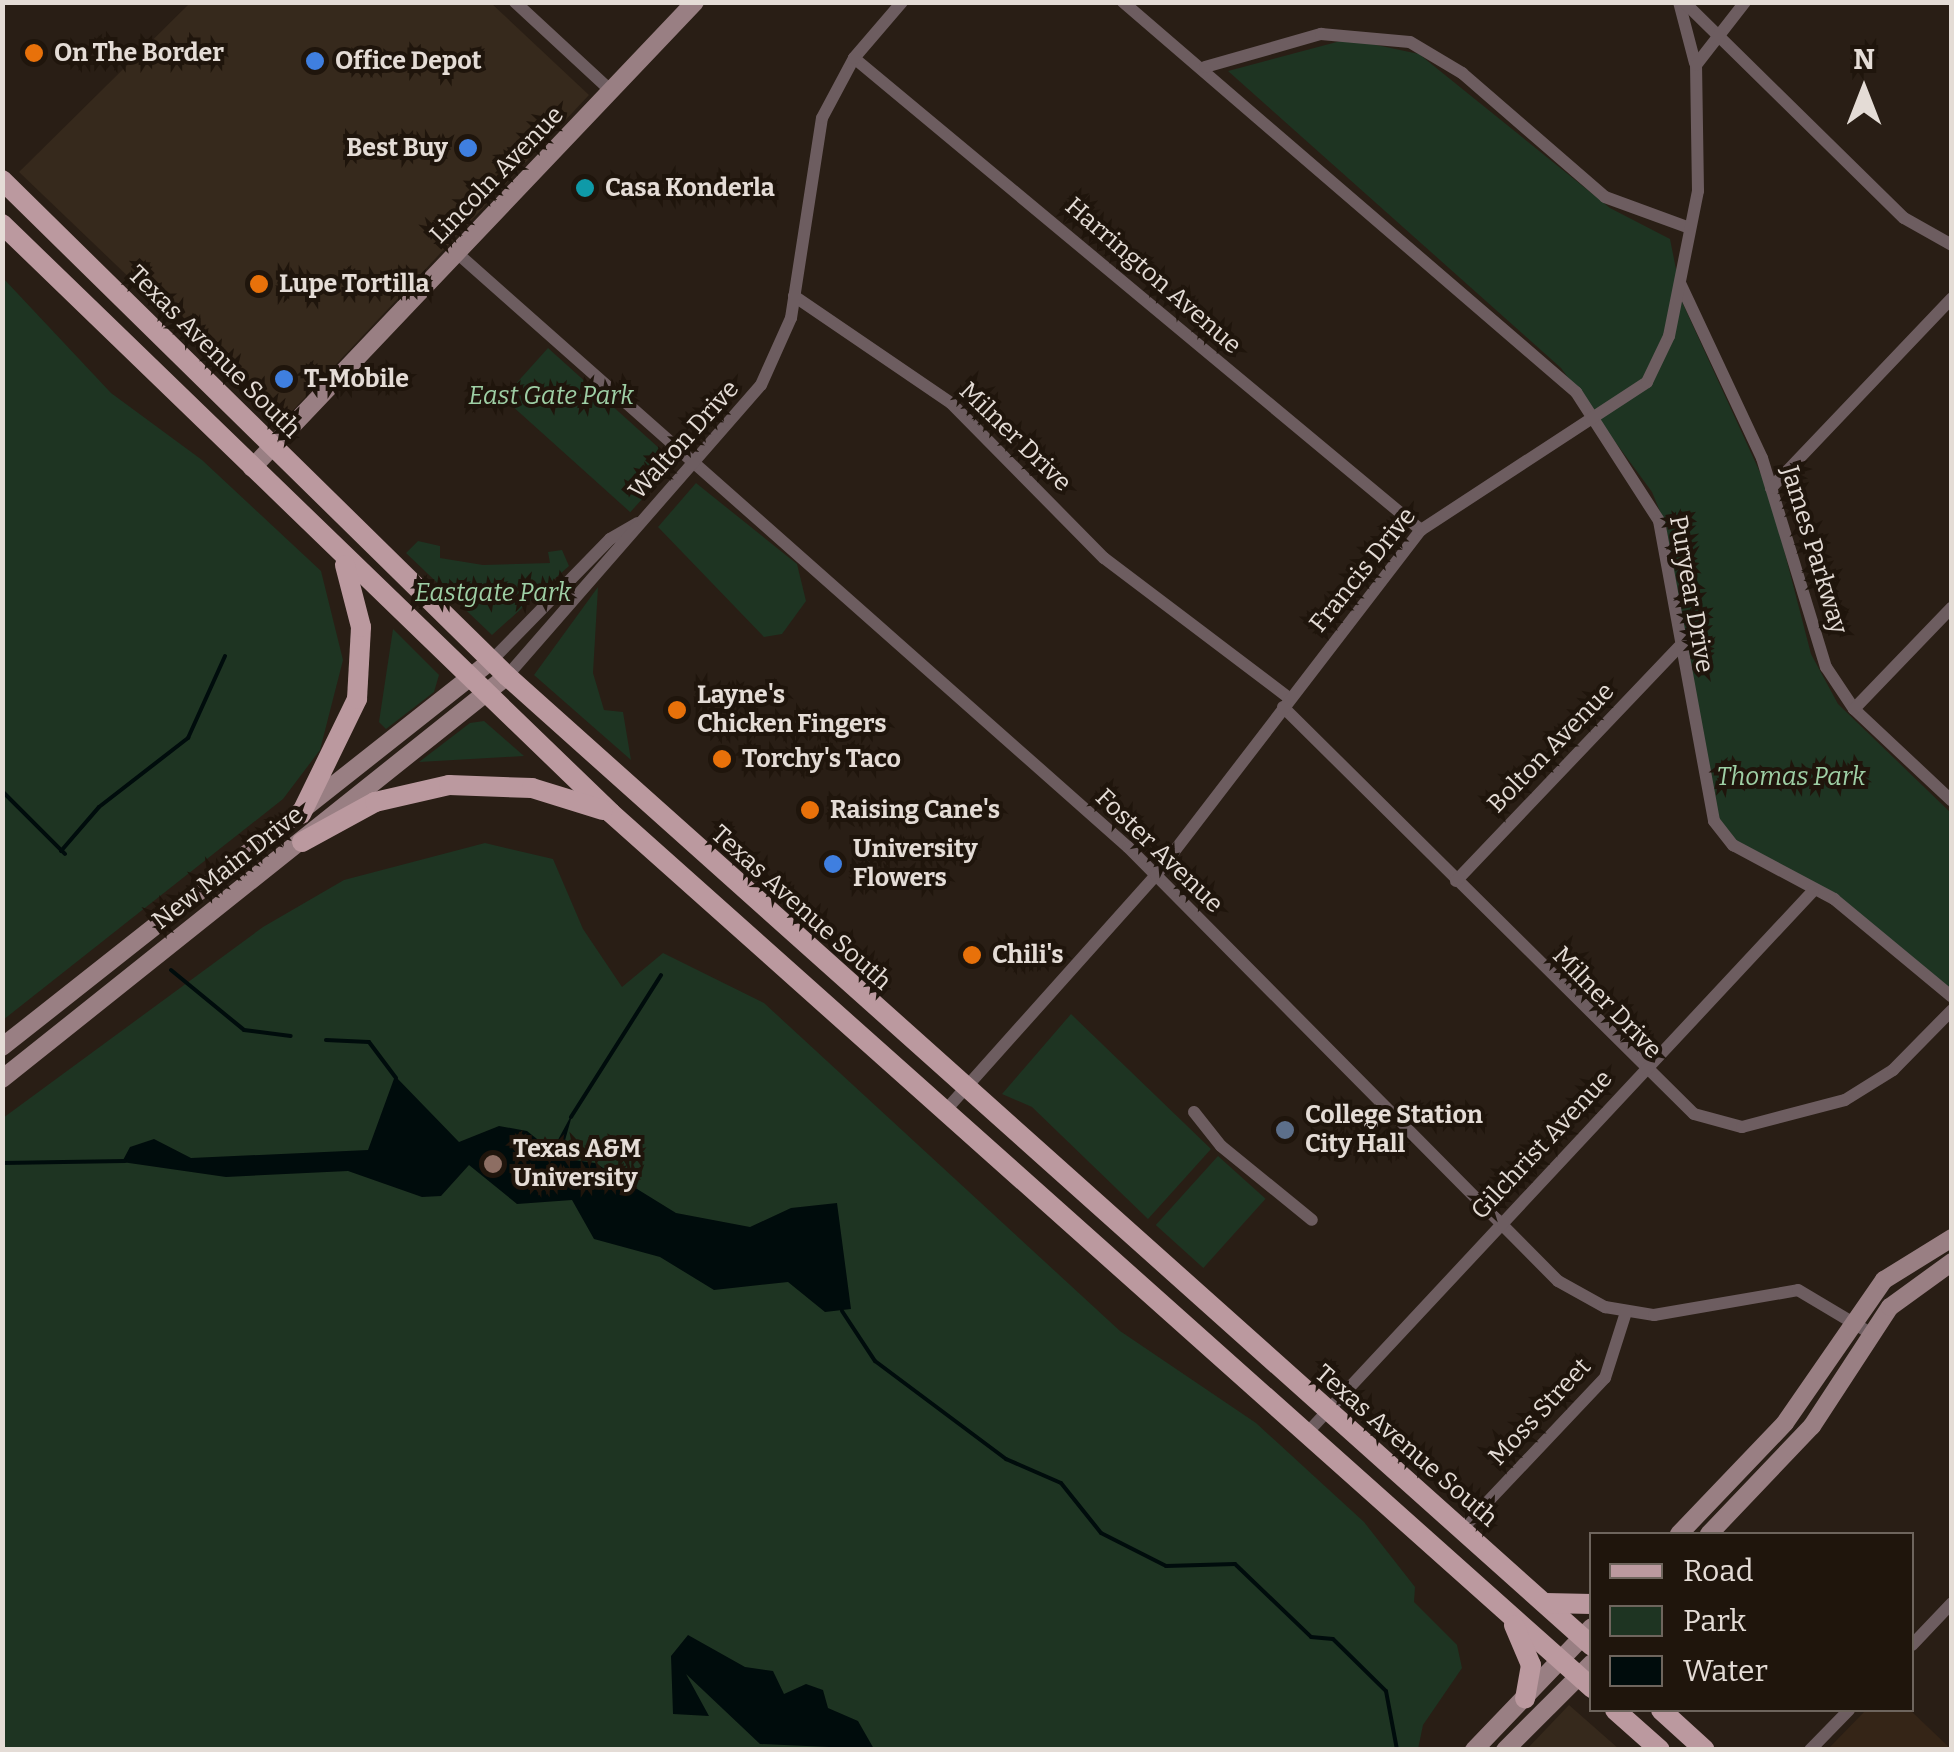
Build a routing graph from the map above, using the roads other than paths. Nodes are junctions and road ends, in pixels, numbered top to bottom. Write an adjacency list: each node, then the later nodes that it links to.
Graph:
1 (516, 2): 11 (street)
2 (902, 2): 8 (street, Walton Drive)
3 (1124, 2): 10 (street, Puryear Drive)
4 (1682, 2): 7 (street); 9 (street, Francis Drive)
5 (1745, 2): 7 (street)
6 (690, 4): 11 (street, Lincoln Avenue)
7 (1715, 34): 9 (street); 17 (street)
8 (854, 58): 20 (street, Walton Drive); 28 (street, Harrington Avenue)
9 (1696, 65): 16 (street, Francis Drive)
10 (1205, 67): 16 (street); 22 (street, Puryear Drive)
11 (611, 91): 18 (street, Lincoln Avenue)
12 (2, 180): 13 (main road, Texas Avenue South)
13 (19, 196): 14 (main road); 23 (main road, Texas Avenue South)
14 (2, 212)
15 (2, 224): 25 (main road)
16 (1687, 227): 19 (street, Francis Drive)
17 (1952, 245)
18 (457, 253): 23 (street, Lincoln Avenue); 24 (street, Foster Avenue)
19 (1679, 280): 22 (street, Francis Drive); 26 (street, James Parkway)
20 (794, 296): 24 (street, Walton Drive); 35 (street, Milner Drive)
21 (1952, 298): 26 (street)
22 (1596, 420): 28 (street, Francis Drive); 31 (street, Puryear Drive)
23 (273, 446): 25 (street, Lincoln Avenue); 32 (main road, Texas Avenue South)
24 (694, 466): 27 (street, Walton Drive); 41 (street, Foster Avenue)
25 (252, 468): 29 (main road)
26 (1771, 488): 36 (street, James Parkway)
27 (641, 522): 32 (street, Walton Drive); 33 (street, Walton Drive)
28 (1420, 530): 35 (street, Francis Drive)
29 (343, 558): 34 (main road); 39 (main road)
30 (1952, 607): 36 (street)
31 (1679, 647): 42 (street, Bolton Avenue); 43 (street, Puryear Drive)
32 (492, 660): 33 (main road, Texas Avenue South); 34 (street)
33 (508, 676): 34 (street); 44 (main road, Texas Avenue South)
34 (477, 688): 38 (main road); 39 (street, New Main Drive); 40 (street, New Main Drive)
35 (1286, 702): 41 (street, Francis Drive); 42 (street, Milner Drive)
36 (1854, 709): 37 (street, James Parkway)
37 (1952, 801)
38 (611, 813): 40 (main road); 45 (main road)
39 (301, 814): 48 (street, New Main Drive)
40 (302, 842): 49 (street, New Main Drive)
41 (1156, 875): 53 (street, Francis Drive); 57 (street, Foster Avenue)
42 (1456, 880): 51 (street, Milner Drive)
43 (1813, 892): 46 (street, Puryear Drive); 51 (street, Gilchrist Avenue)
44 (767, 910): 45 (main road); 53 (main road, Texas Avenue South)
45 (745, 932): 54 (main road)
46 (1952, 997)
47 (1952, 1010): 51 (street, Milner Drive)
48 (28, 1026): 49 (street); 50 (street, New Main Drive)
49 (45, 1046): 52 (street, New Main Drive)
50 (2, 1047)
51 (1642, 1071): 57 (street, Gilchrist Avenue)
52 (2, 1079)
53 (965, 1089): 54 (street, Francis Drive); 63 (main road, Texas Avenue South)
54 (945, 1111): 64 (main road)
55 (1194, 1112): 56 (street)
56 (1312, 1220)
57 (1497, 1224): 60 (street, Foster Avenue); 63 (street, Gilchrist Avenue)
58 (1952, 1238): 61 (street)
59 (1952, 1262): 62 (street)
60 (1626, 1312): 61 (street, Foster Avenue); 65 (street, Moss Street)
61 (1852, 1319): 62 (street, Foster Avenue); 66 (street)
62 (1870, 1333): 67 (street)
63 (1328, 1411): 64 (street, Gilchrist Avenue); 65 (main road, Texas Avenue South)
64 (1307, 1432): 71 (main road)
65 (1462, 1529): 68 (main road, Texas Avenue South)
66 (1681, 1532)
67 (1711, 1532)
68 (1544, 1603): 69 (main road); 72 (main road, Texas Avenue South)
69 (1589, 1604)
70 (1952, 1604): 73 (street)
71 (1508, 1614): 74 (main road); 76 (main road)
72 (1588, 1637): 74 (street)
73 (1914, 1643)
74 (1562, 1661): 75 (main road); 76 (street)
75 (1588, 1676): 81 (street)
76 (1525, 1698): 80 (street)
77 (1618, 1712): 82 (main road)
78 (1663, 1712): 83 (main road)
79 (1847, 1712): 84 (street)
80 (1474, 1750)
81 (1505, 1750)
82 (1660, 1750)
83 (1704, 1750)
84 (1810, 1750)

